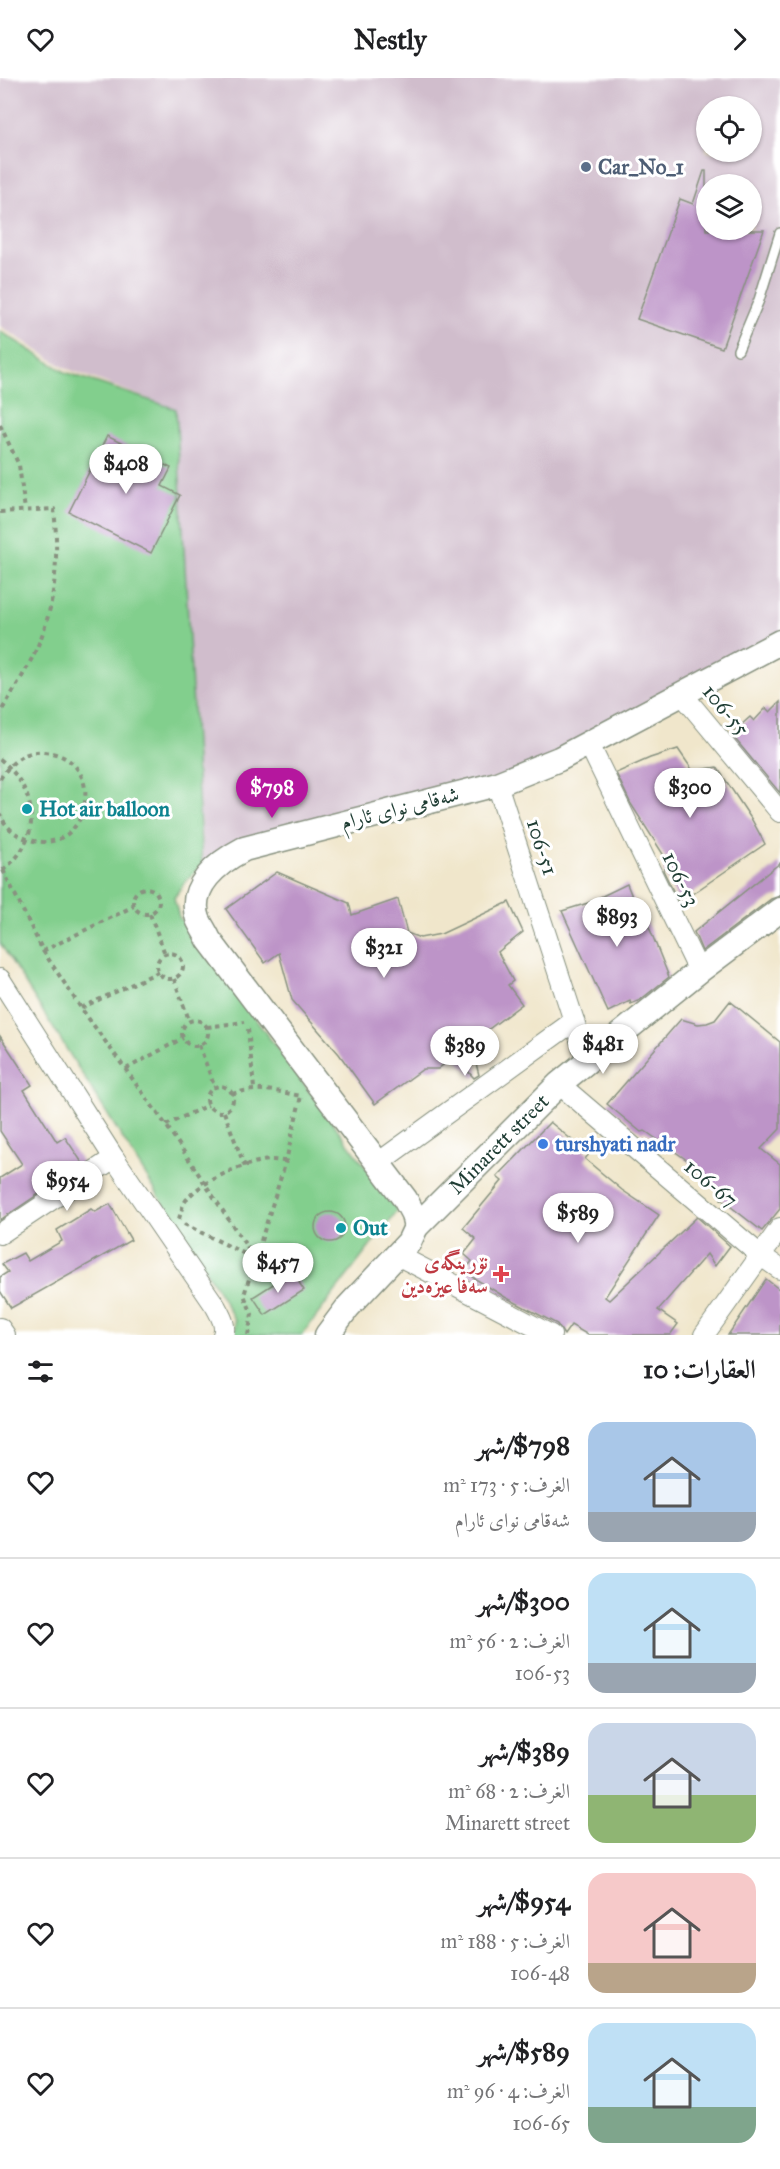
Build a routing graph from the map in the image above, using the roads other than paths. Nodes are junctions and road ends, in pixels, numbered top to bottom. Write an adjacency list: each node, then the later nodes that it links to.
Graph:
1 (780, 233): 2 (lane)
2 (738, 350)
3 (780, 642): 4 (street, شەقامی نوای ئارام)
4 (682, 694): 5 (street, شەقامی نوای ئارام); 7 (street, 106-55)
5 (589, 744): 6 (street, شەقامی نوای ئارام); 9 (street, 106-53)
6 (497, 784): 11 (street, 106-51); 15 (street, شەقامی نوای ئارام)
7 (780, 812)
8 (780, 910): 9 (street, Minarett street)
9 (699, 971): 12 (street, Minarett street)
10 (0, 979): 14 (street)
11 (574, 1021): 12 (street, 106-51); 15 (street)
12 (587, 1061): 13 (street, Minarett street)
13 (558, 1084): 16 (street, Minarett street); 20 (street, 106-67)
14 (114, 1158): 18 (street); 24 (street)
15 (378, 1163): 16 (street, شەقامی نوای ئارام)
16 (416, 1227): 19 (street, Minarett street)
17 (780, 1228): 20 (street)
18 (0, 1234)
19 (397, 1255): 25 (street, Minarett street); 26 (street)
20 (760, 1255): 21 (street, 106-67); 27 (street)
21 (780, 1269)
22 (0, 1328): 23 (street)
23 (5, 1335)
24 (223, 1335)
25 (327, 1335)
26 (551, 1335)
27 (705, 1335)

